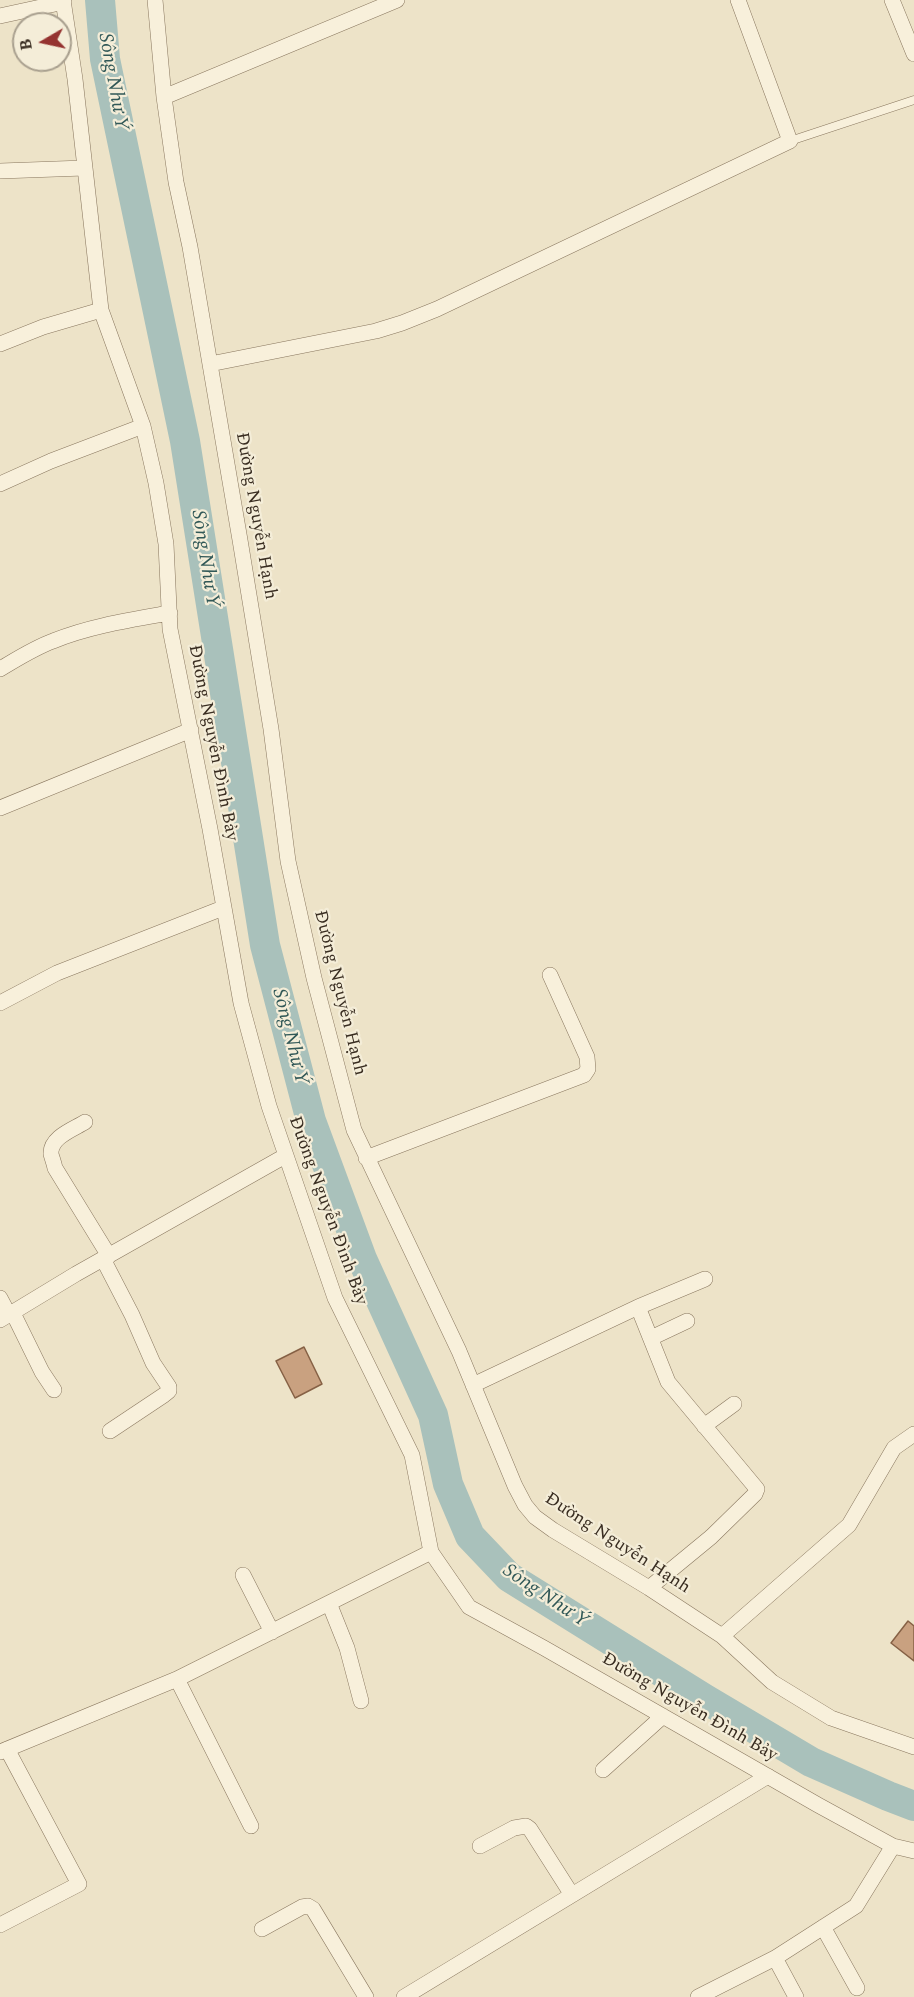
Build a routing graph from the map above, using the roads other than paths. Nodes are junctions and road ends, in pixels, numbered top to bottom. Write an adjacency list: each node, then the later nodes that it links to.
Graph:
1 (155, 0): 8 (street, Đường Nguyễn Hạnh)
2 (398, 0): 8 (street)
3 (738, 0): 10 (street)
4 (892, 0): 7 (street)
5 (64, 1): 6 (street); 11 (street, Đường Nguyễn Đình Bảy)
6 (0, 16)
7 (914, 54)
8 (164, 97): 15 (street, Đường Nguyễn Hạnh)
9 (914, 100): 10 (lane)
10 (790, 141): 15 (street)
11 (84, 168): 12 (street); 13 (street, Đường Nguyễn Đình Bảy)
12 (0, 171)
13 (101, 310): 14 (street); 16 (street, Đường Nguyễn Đình Bảy)
14 (0, 344)
15 (210, 364): 27 (street, Đường Nguyễn Hạnh)
16 (143, 426): 17 (street); 18 (street, Đường Nguyễn Đình Bảy)
17 (0, 484)
18 (170, 613): 19 (street); 20 (street, Đường Nguyễn Đình Bảy)
19 (0, 669)
20 (190, 730): 21 (street); 22 (street, Đường Nguyễn Đình Bảy)
21 (0, 808)
22 (223, 908): 24 (street); 26 (street, Đường Nguyễn Đình Bảy)
23 (549, 975): 27 (street)
24 (0, 1003)
25 (86, 1122): 28 (street)
26 (285, 1156): 28 (street); 41 (street, Đường Nguyễn Đình Bảy)
27 (366, 1158): 35 (street, Đường Nguyễn Hạnh)
28 (106, 1258): 32 (street); 39 (street)
29 (705, 1279): 31 (street)
30 (0, 1298): 32 (street)
31 (638, 1307): 34 (street); 35 (street)
32 (7, 1316): 36 (street)
33 (687, 1321): 34 (street)
34 (651, 1338): 38 (street)
35 (473, 1384): 43 (street, Đường Nguyễn Hạnh)
36 (54, 1390)
37 (734, 1404): 38 (street)
38 (704, 1426): 43 (street)
39 (110, 1431)
40 (914, 1434): 46 (street)
41 (431, 1552): 44 (street); 49 (street, Đường Nguyễn Đình Bảy)
42 (243, 1575): 45 (street)
43 (649, 1588): 46 (street, Đường Nguyễn Hạnh)
44 (329, 1603): 45 (street); 48 (street)
45 (272, 1632): 47 (street)
46 (722, 1636): 50 (street, Đường Nguyễn Hạnh)
47 (177, 1679): 51 (street); 54 (street)
48 (361, 1701)
49 (663, 1716): 52 (street); 53 (street, Đường Nguyễn Đình Bảy)
50 (914, 1747)
51 (4, 1750): 59 (street)
52 (603, 1770)
53 (768, 1776): 56 (street, Đường Nguyễn Đình Bảy); 58 (street)
54 (251, 1826)
55 (480, 1845): 58 (street)
56 (893, 1846): 57 (street, Đường Nguyễn Đình Bảy); 60 (street)
57 (914, 1851)
58 (572, 1895): 65 (street)
59 (0, 1925)
60 (823, 1927): 62 (street); 63 (street)
61 (262, 1929): 64 (street)
62 (775, 1958): 66 (street); 67 (street)
63 (857, 1988)
64 (366, 1997)
65 (404, 1997)
66 (698, 1997)
67 (796, 1997)

